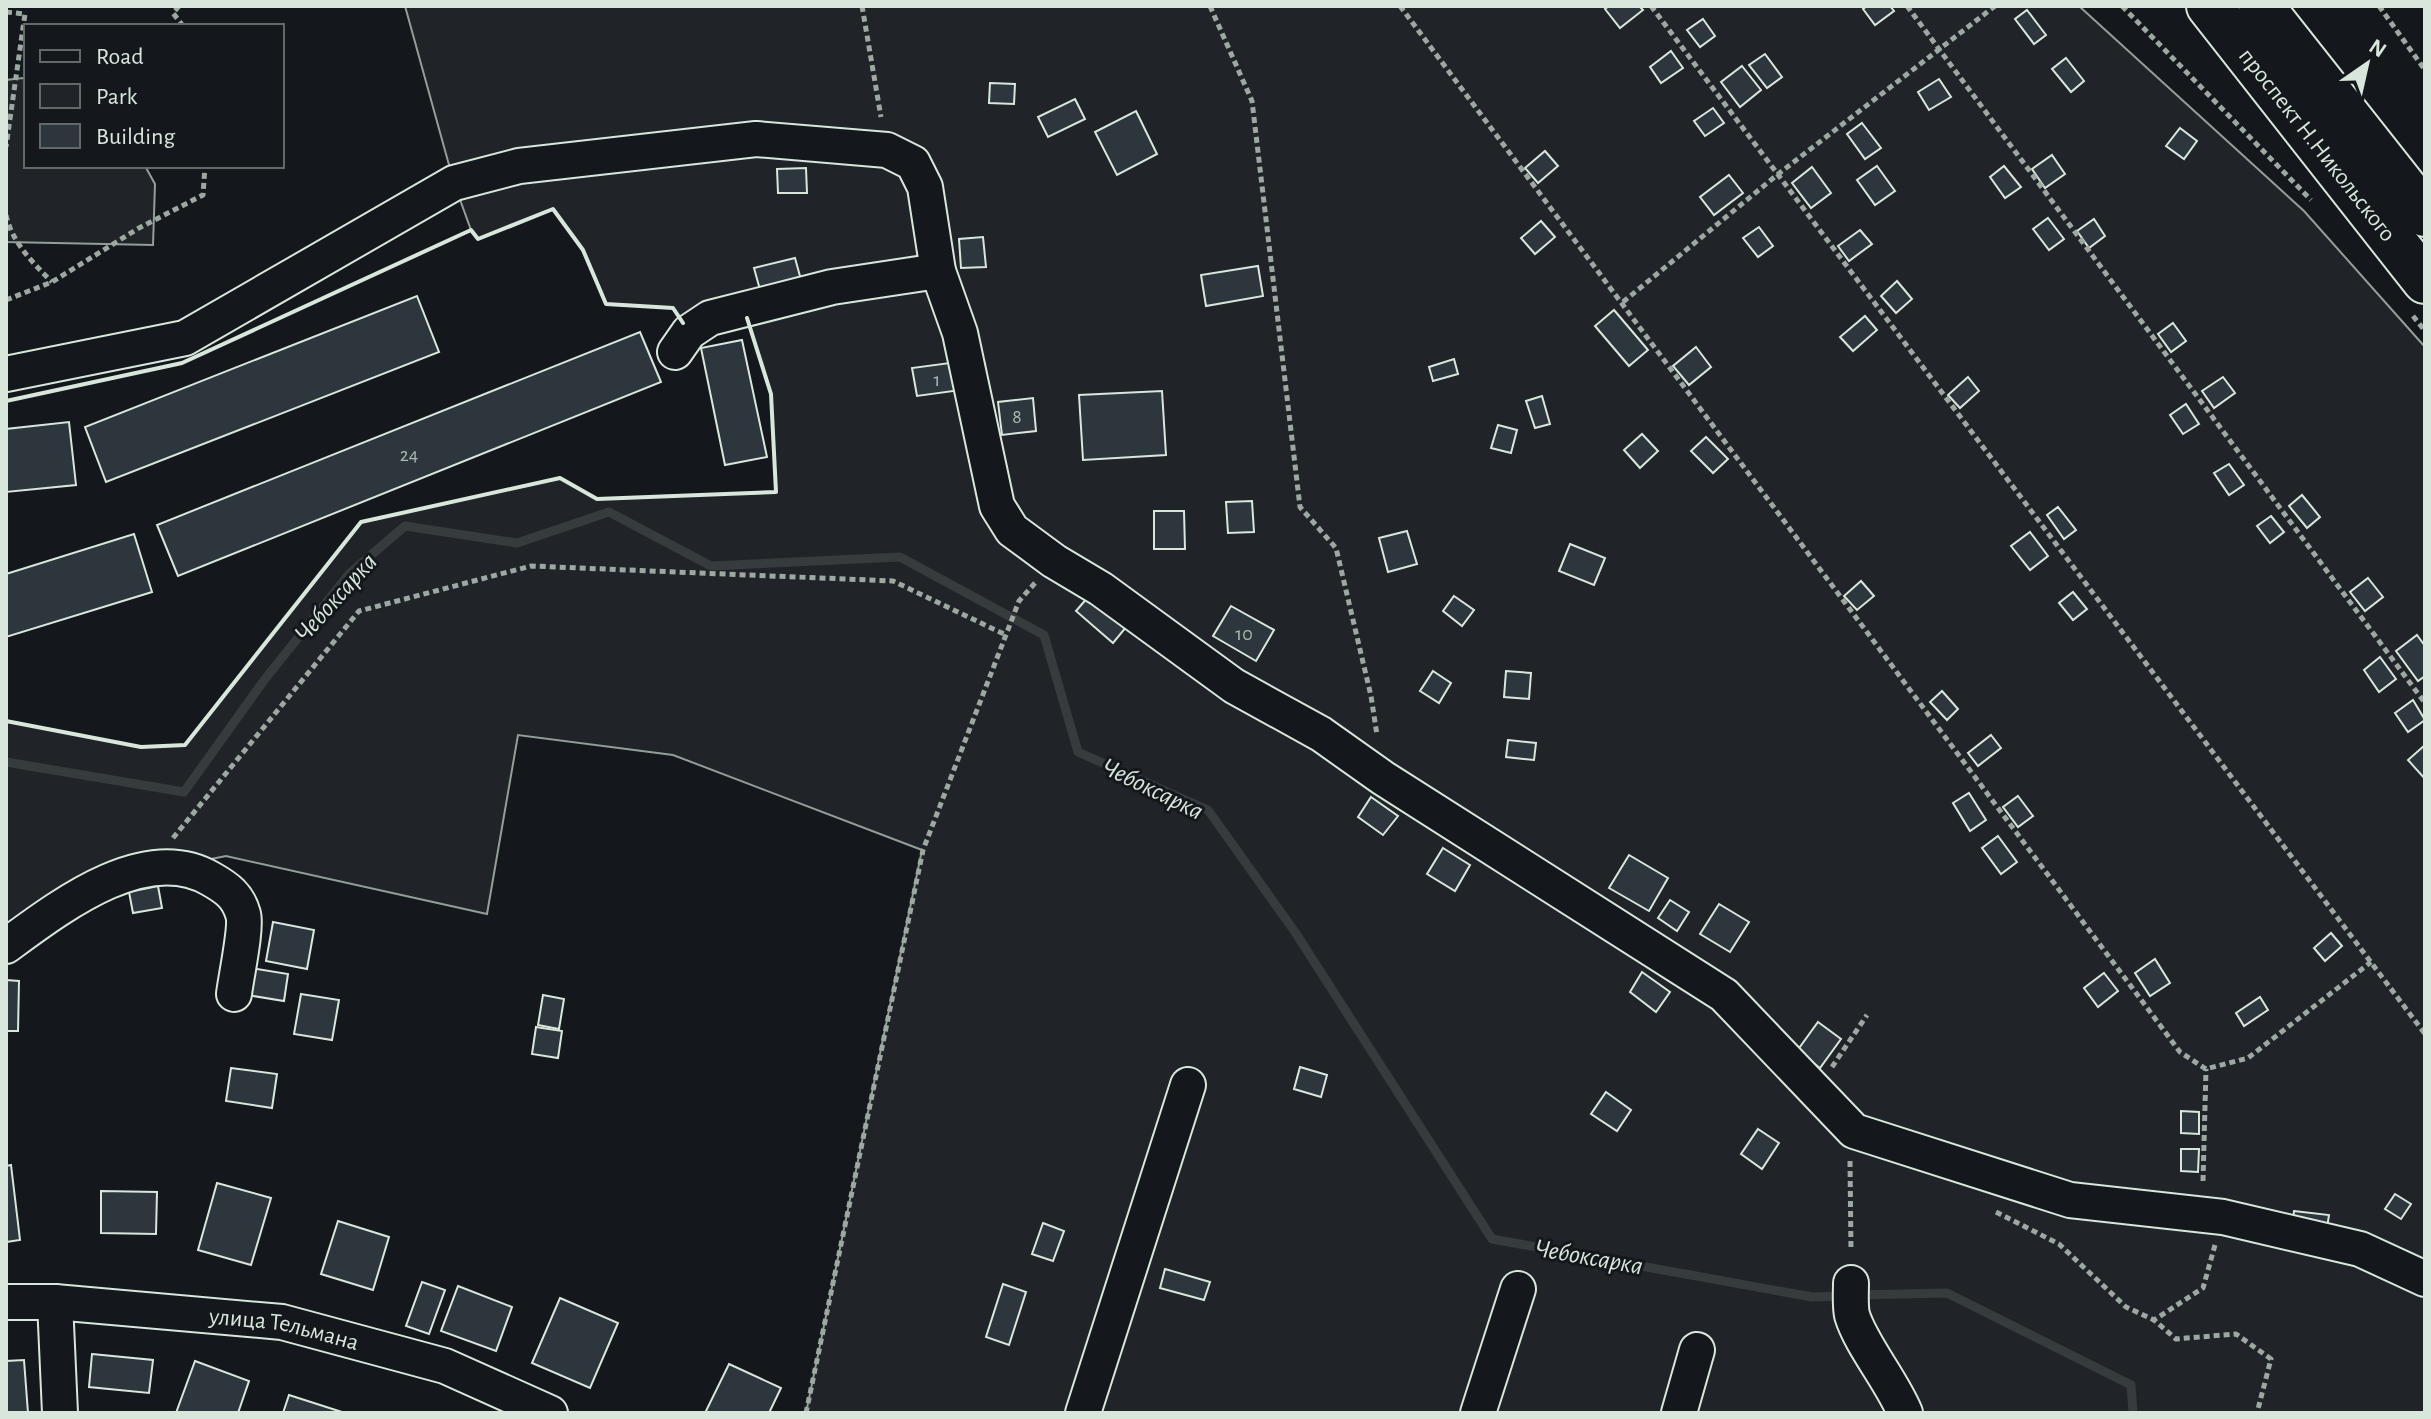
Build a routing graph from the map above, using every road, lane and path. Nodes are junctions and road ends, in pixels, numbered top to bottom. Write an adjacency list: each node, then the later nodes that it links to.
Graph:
1 (179, 6): 13 (path)
2 (862, 6): 17 (path)
3 (1210, 6): 34 (path)
4 (1400, 6): 27 (path)
5 (1651, 6): 19 (path)
6 (1907, 6): 14 (path)
7 (1995, 6): 14 (path)
8 (2122, 6): 20 (path)
9 (2209, 6): 25 (main road, проспект Н.Никольского)
10 (2261, 6): 21 (main road, проспект Н.Никольского)
11 (2379, 6): 15 (path)
12 (6, 12): 16 (path)
13 (181, 24)
14 (1938, 48): 19 (path); 33 (path)
15 (2425, 70)
16 (6, 147)
17 (887, 150): 23 (street); 30 (street)
18 (205, 168): 24 (path)
19 (1777, 175): 27 (path); 37 (path)
20 (2322, 211)
21 (2425, 214)
22 (6, 215): 24 (path)
23 (938, 271): 29 (street); 34 (street)
24 (52, 282): 26 (path)
25 (2415, 294): 28 (path)
26 (6, 300)
27 (1623, 302): 41 (path)
28 (2425, 331)
29 (675, 352)
30 (6, 374)
31 (1019, 601): 32 (path)
32 (1006, 635): 35 (path); 57 (path)
33 (2425, 703)
34 (1383, 778): 43 (street)
35 (150, 867): 36 (street); 38 (street)
36 (6, 946)
37 (2371, 962): 40 (path); 41 (path)
38 (234, 994)
39 (1867, 1015): 43 (path)
40 (2425, 1034)
41 (2206, 1069): 45 (path)
42 (1188, 1085): 58 (street)
43 (1816, 1091): 47 (street)
44 (1850, 1154): 50 (path)
45 (2203, 1181)
46 (1991, 1210): 53 (path)
47 (2223, 1217): 48 (street); 53 (path)
48 (2425, 1279)
49 (1518, 1289): 59 (street)
50 (1851, 1297): 61 (street)
51 (6, 1302): 52 (street, улица Тельмана)
52 (55, 1302): 55 (street); 56 (street, улица Тельмана)
53 (2154, 1320): 62 (path)
54 (1697, 1350): 60 (street)
55 (60, 1413)
56 (550, 1413)
57 (806, 1413)
58 (1083, 1413)
59 (1478, 1413)
60 (1679, 1413)
61 (1905, 1413)
62 (2257, 1413)

